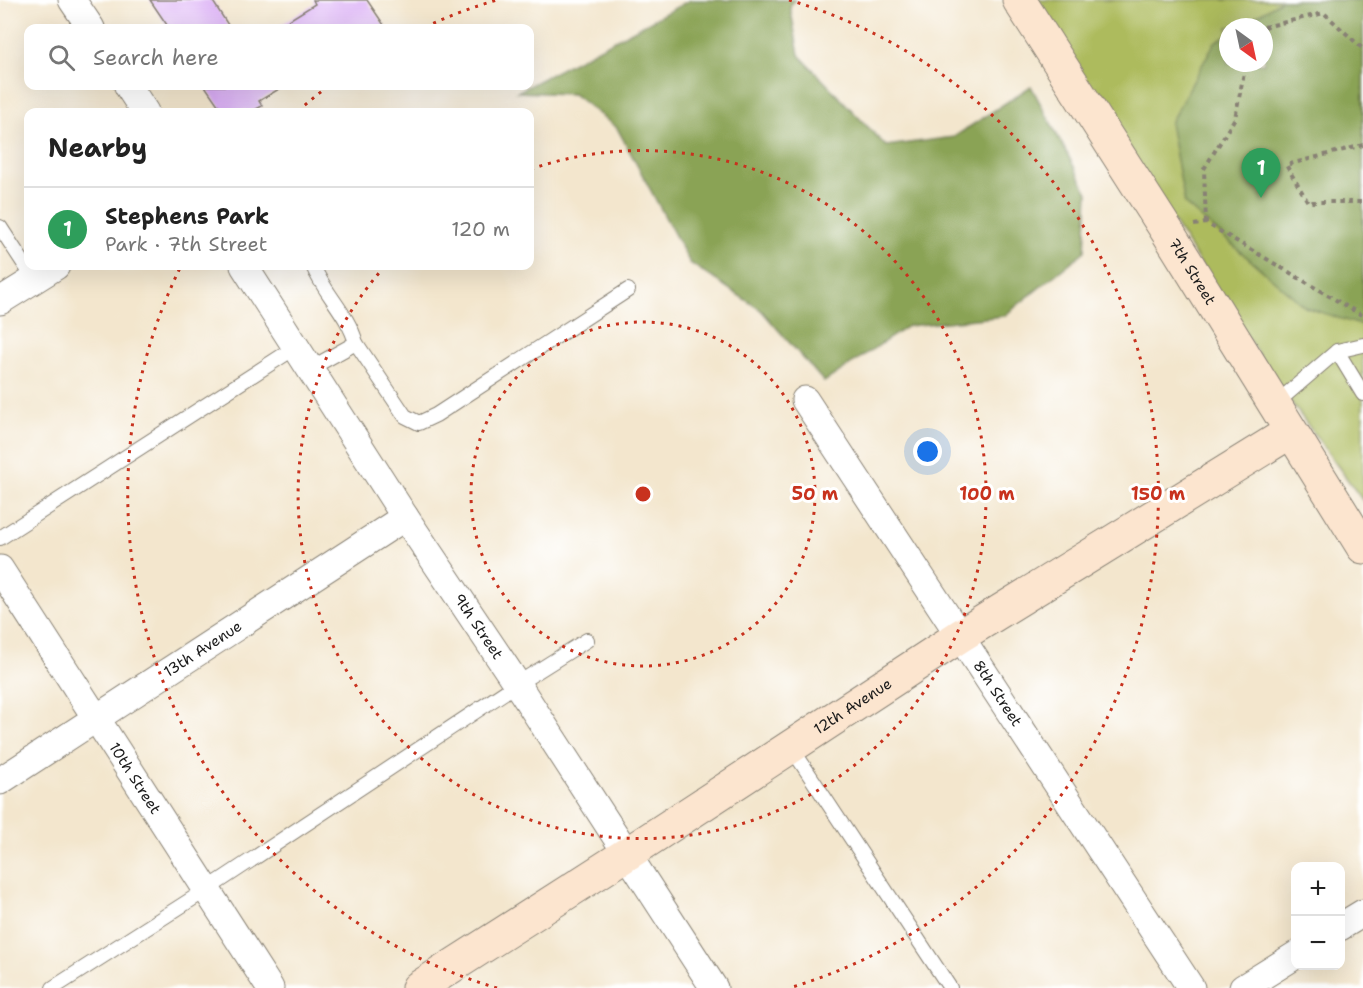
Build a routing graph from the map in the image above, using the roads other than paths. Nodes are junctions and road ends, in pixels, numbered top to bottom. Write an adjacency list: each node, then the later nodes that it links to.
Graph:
1 (72, 0): 3 (street)
2 (1019, 0): 19 (street, 7th Street)
3 (88, 24)
4 (131, 90): 5 (street)
5 (142, 108)
6 (0, 227): 7 (lane)
7 (24, 251)
8 (247, 270): 16 (street, 9th Street)
9 (315, 270): 13 (lane)
10 (45, 272): 12 (street)
11 (628, 290): 13 (lane)
12 (0, 301)
13 (356, 343): 16 (lane)
14 (1363, 345): 15 (lane)
15 (1338, 351): 17 (lane); 19 (lane)
16 (304, 358): 20 (street, 9th Street); 21 (lane)
17 (1363, 394)
18 (805, 400): 24 (street, 8th Street)
19 (1282, 419): 22 (street, 7th Street); 24 (street, 12th Avenue)
20 (405, 517): 26 (street, 9th Street); 27 (street, 13th Avenue)
21 (0, 538)
22 (1363, 547)
23 (0, 569): 27 (street, 10th Street)
24 (960, 636): 28 (street, 12th Avenue); 40 (street, 8th Street)
25 (587, 640): 26 (lane)
26 (517, 684): 30 (street, 9th Street); 31 (lane)
27 (96, 720): 29 (street, 13th Avenue); 31 (street, 10th Street)
28 (791, 747): 30 (street, 12th Avenue); 39 (lane)
29 (0, 781)
30 (627, 854): 37 (street, 12th Avenue); 38 (street, 9th Street)
31 (206, 890): 35 (lane); 36 (street, 10th Street)
32 (1363, 913): 33 (street)
33 (1345, 924)
34 (1291, 958): 41 (street)
35 (53, 988)
36 (270, 988)
37 (418, 988)
38 (714, 988)
39 (950, 988)
40 (1191, 988)
41 (1243, 988)

